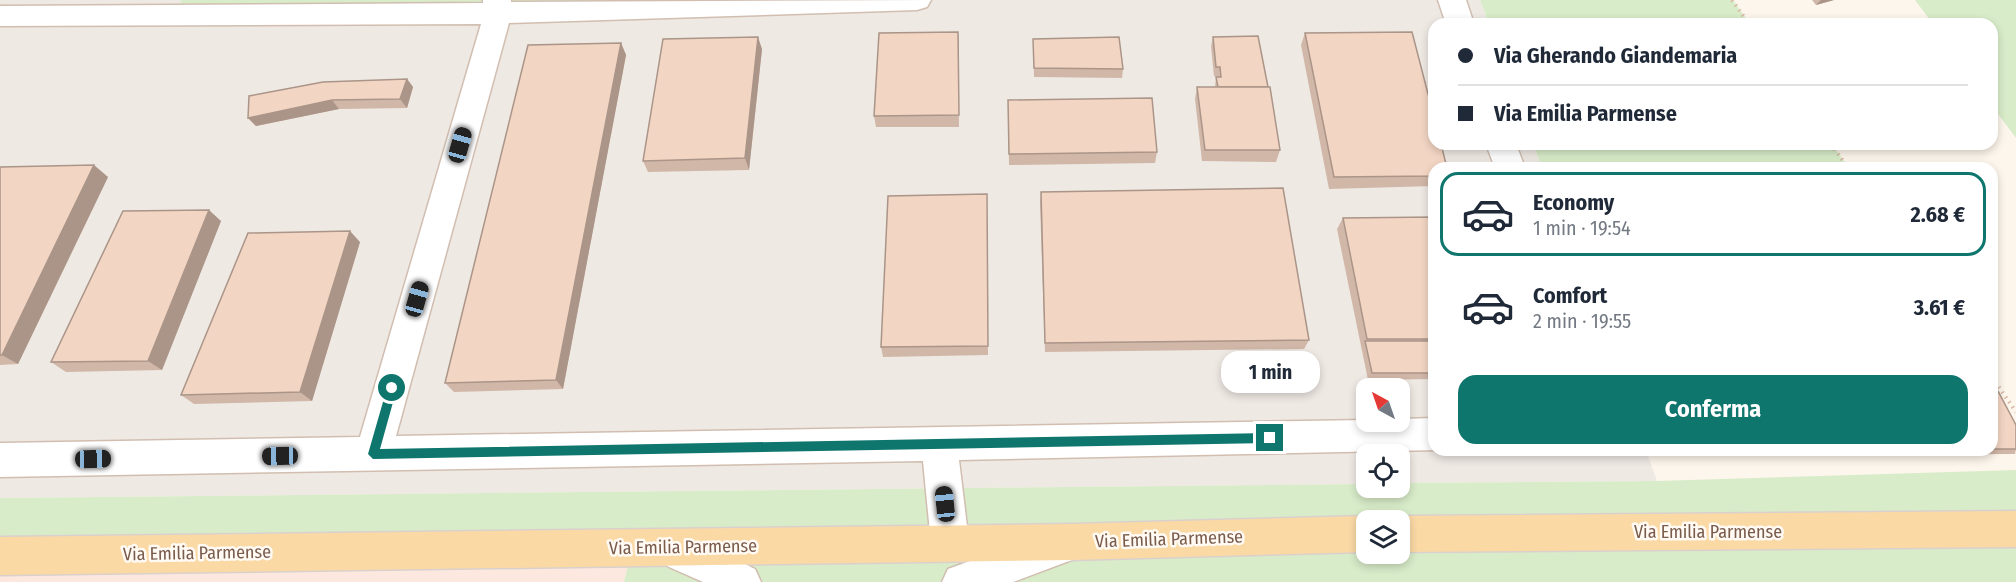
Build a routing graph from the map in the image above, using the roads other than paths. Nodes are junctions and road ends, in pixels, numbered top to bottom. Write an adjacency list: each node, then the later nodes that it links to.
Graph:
1 (917, 0): 3 (street)
2 (1452, 0): 5 (street)
3 (497, 6): 4 (street); 8 (street)
4 (9, 10)
5 (1458, 18)
6 (1428, 435): 7 (street)
7 (939, 444): 8 (street); 14 (street)
8 (373, 454): 9 (street)
9 (0, 460)
10 (2016, 529): 12 (main road, Via Emilia Parmense)
11 (1356, 534): 13 (main road, Via Emilia Parmense)
12 (1410, 534)
13 (1071, 542): 14 (main road, Via Emilia Parmense); 18 (street)
14 (950, 543): 15 (main road, Via Emilia Parmense)
15 (673, 547): 16 (main road, Via Emilia Parmense); 17 (street)
16 (0, 556)
17 (742, 582)
18 (961, 582)

